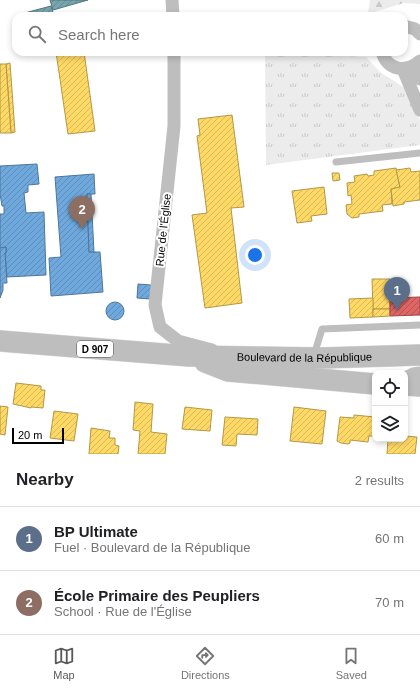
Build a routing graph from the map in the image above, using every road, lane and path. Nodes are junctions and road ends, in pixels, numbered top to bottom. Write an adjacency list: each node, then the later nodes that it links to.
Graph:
1 (172, 0): 2 (street)
2 (173, 12)
3 (408, 27): 4 (street)
4 (420, 34)
5 (174, 56): 16 (street, Rue de l'Église)
6 (384, 56): 7 (street)
7 (413, 65): 8 (street); 9 (street)
8 (420, 79)
9 (420, 110)
10 (420, 153): 11 (lane)
11 (336, 162)
12 (420, 326): 17 (lane)
13 (0, 341): 15 (main road, Boulevard de la République / D 907)
14 (420, 355): 17 (main road, Boulevard de la République / D 907)
15 (189, 356): 16 (main road, Boulevard de la République / D 907); 20 (main road, Boulevard de la République / D 907)
16 (233, 356): 17 (main road, Boulevard de la République / D 907)
17 (313, 358)
18 (420, 373): 19 (street)
19 (408, 376)
20 (372, 384)
21 (408, 385): 22 (main road)
22 (420, 386)

